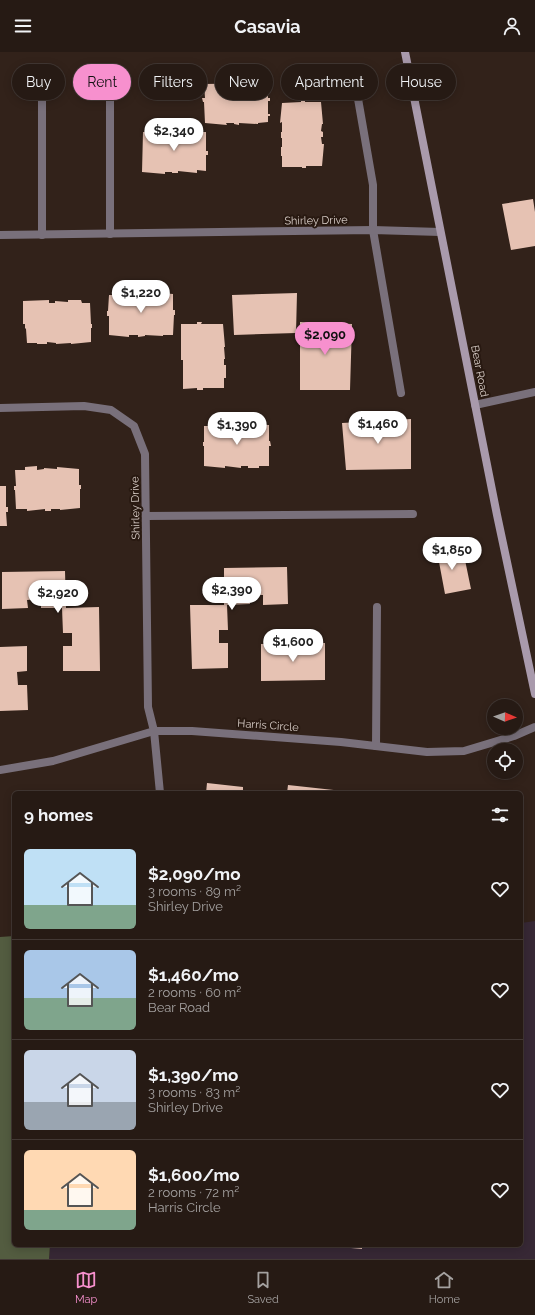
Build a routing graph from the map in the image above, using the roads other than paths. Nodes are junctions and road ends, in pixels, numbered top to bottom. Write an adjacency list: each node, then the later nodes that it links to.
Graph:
1 (405, 52): 6 (main road, Bear Road)
2 (42, 100): 8 (street)
3 (110, 100): 7 (street)
4 (358, 100): 5 (street)
5 (373, 230): 6 (street, Shirley Drive); 7 (street, Shirley Drive); 11 (street)
6 (440, 232): 12 (main road, Bear Road)
7 (110, 234): 8 (street, Shirley Drive)
8 (42, 235): 9 (street, Shirley Drive)
9 (0, 236)
10 (535, 392): 12 (street)
11 (400, 393)
12 (475, 405): 17 (main road, Bear Road)
13 (0, 408): 15 (street, Shirley Drive)
14 (413, 514): 15 (street)
15 (146, 516): 19 (street, Shirley Drive)
16 (377, 607): 20 (street)
17 (535, 694)
18 (535, 727): 20 (street, Harris Circle)
19 (154, 731): 20 (street, Harris Circle); 21 (street, Harris Circle); 22 (street, Shirley Drive)
20 (376, 746)
21 (0, 770)
22 (160, 791)

